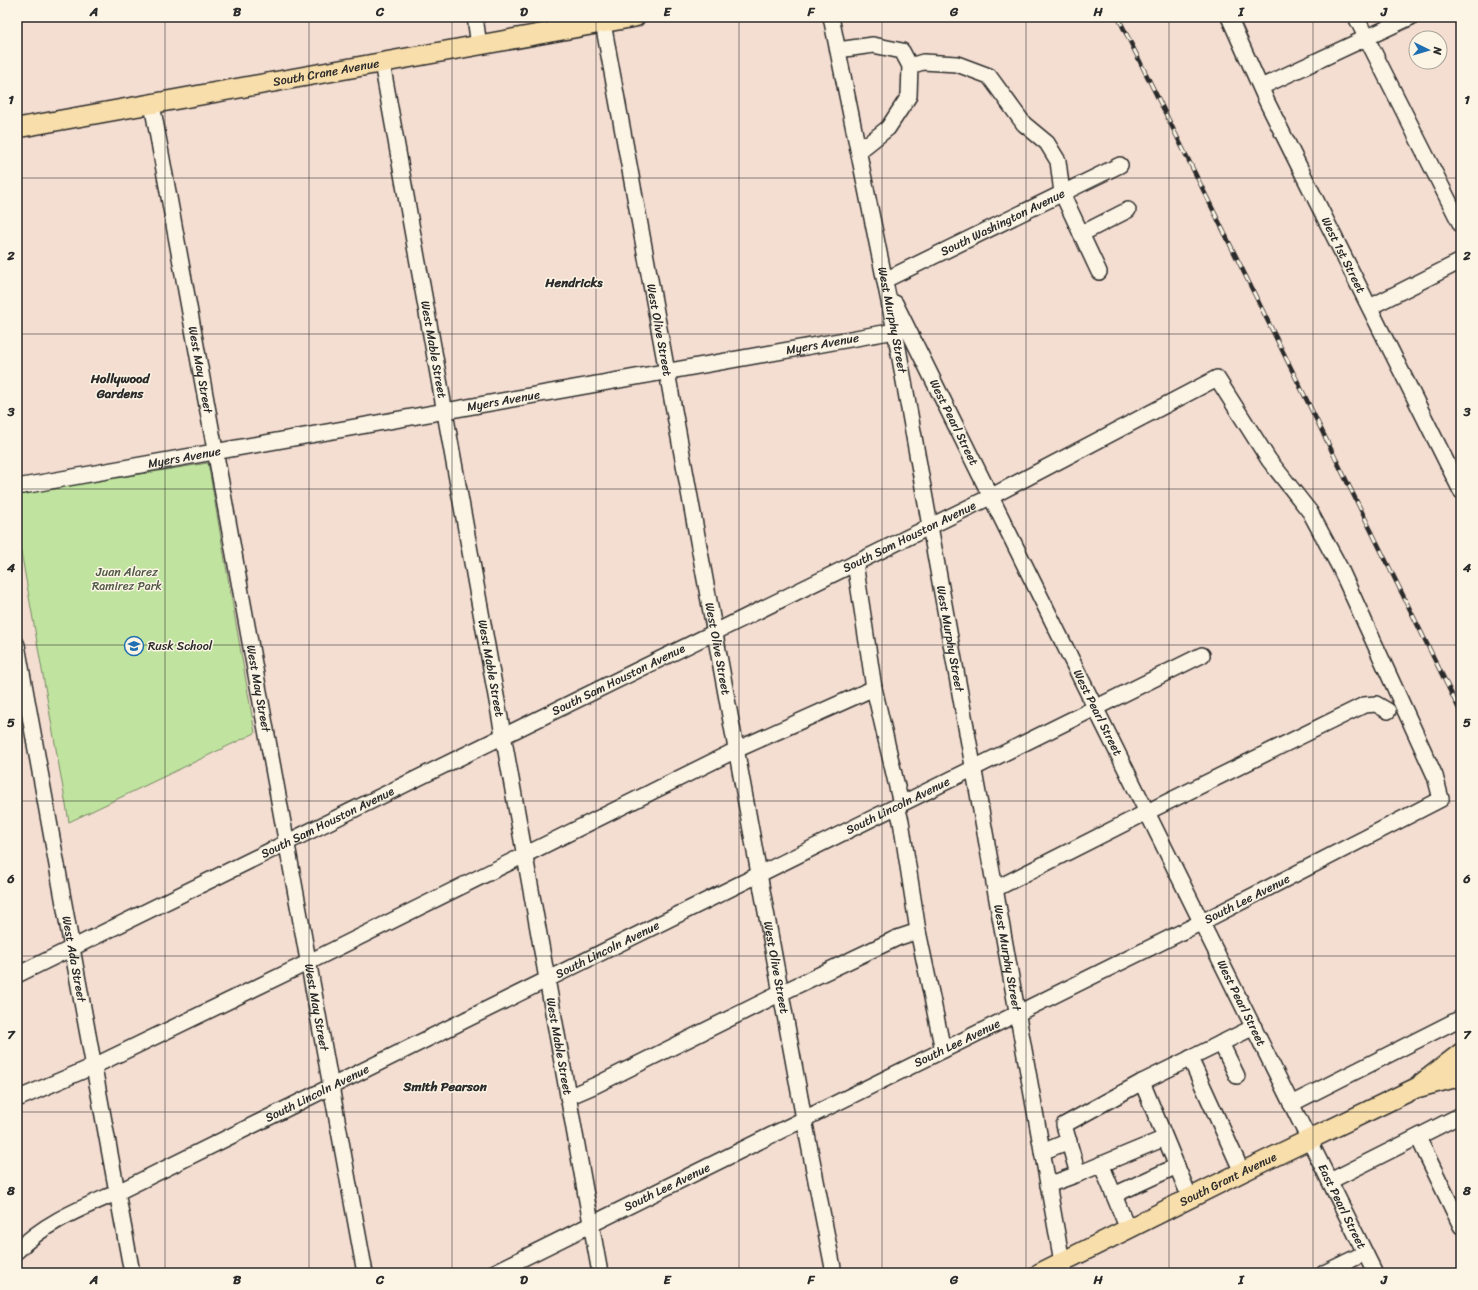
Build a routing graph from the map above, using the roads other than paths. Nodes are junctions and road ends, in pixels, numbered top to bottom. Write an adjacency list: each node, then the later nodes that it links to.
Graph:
1 (475, 17): 9 (street)
2 (634, 17): 7 (main road, South Crane Avenue)
3 (831, 17): 10 (street, West Murphy Street)
4 (1230, 17): 13 (street, West 1st Street)
5 (1356, 17): 8 (street)
6 (1411, 17): 8 (street)
7 (603, 24): 9 (main road, South Crane Avenue); 27 (street, West Olive Street)
8 (1366, 38): 13 (street); 20 (street)
9 (479, 46): 11 (main road, South Crane Avenue)
10 (838, 50): 12 (street); 16 (street, West Murphy Street)
11 (382, 63): 14 (main road, South Crane Avenue); 28 (street, West Mable Street)
12 (910, 66): 16 (street); 18 (street)
13 (1261, 87): 25 (street, West 1st Street)
14 (152, 104): 15 (main road, South Crane Avenue); 29 (street, West May Street)
15 (17, 128)
16 (858, 150): 24 (street, West Murphy Street)
17 (1120, 165): 18 (street, South Washington Avenue)
18 (1062, 193): 21 (street); 24 (street, South Washington Avenue)
19 (1128, 210): 21 (street)
20 (1461, 224)
21 (1081, 234): 23 (street)
22 (1461, 261): 25 (street)
23 (1099, 272)
24 (886, 283): 26 (street, West Murphy Street); 32 (street, West Pearl Street)
25 (1370, 307): 31 (street, West 1st Street)
26 (895, 331): 27 (street, Myers Avenue); 33 (street, West Murphy Street)
27 (667, 371): 28 (street, Myers Avenue); 35 (street, West Olive Street)
28 (445, 411): 29 (street, Myers Avenue); 41 (street, West Mable Street)
29 (216, 452): 30 (street, Myers Avenue); 47 (street, West May Street)
30 (17, 487)
31 (1461, 491)
32 (992, 496): 33 (street, South Sam Houston Avenue); 39 (street, West Pearl Street); 44 (street, South Sam Houston Avenue)
33 (930, 526): 34 (street, South Sam Houston Avenue); 43 (street, West Murphy Street)
34 (854, 563): 35 (street, South Sam Houston Avenue); 38 (street)
35 (715, 632): 41 (street, South Sam Houston Avenue); 42 (street, West Olive Street)
36 (17, 645): 53 (street, West Ada Street)
37 (1202, 655): 39 (street, South Lincoln Avenue)
38 (874, 688): 42 (street); 45 (street)
39 (1096, 708): 43 (street, South Lincoln Avenue); 46 (street, West Pearl Street)
40 (1388, 711): 46 (street)
41 (504, 736): 47 (street, South Sam Houston Avenue); 48 (street, West Mable Street)
42 (736, 750): 48 (street); 49 (street, West Olive Street)
43 (974, 768): 45 (street, South Lincoln Avenue); 50 (street, West Murphy Street)
44 (1442, 800): 51 (street, South Lee Avenue)
45 (899, 806): 49 (street, South Lincoln Avenue); 52 (street)
46 (1147, 812): 50 (street); 51 (street, West Pearl Street)
47 (287, 842): 53 (street, South Sam Houston Avenue); 54 (street, West May Street)
48 (525, 855): 54 (street); 56 (street, West Mable Street)
49 (759, 875): 56 (street, South Lincoln Avenue); 57 (street, West Olive Street)
50 (995, 889): 58 (street, West Murphy Street)
51 (1202, 922): 58 (street, South Lee Avenue); 60 (street, West Pearl Street)
52 (918, 931): 57 (street); 62 (street)
53 (72, 948): 55 (street, South Sam Houston Avenue); 65 (street, West Ada Street)
54 (309, 962): 65 (street); 69 (street, West May Street)
55 (17, 975)
56 (547, 980): 69 (street, South Lincoln Avenue); 71 (street, West Mable Street)
57 (781, 993): 71 (street); 75 (street, West Olive Street)
58 (1018, 1013): 62 (street, South Lee Avenue); 80 (street, West Murphy Street)
59 (1461, 1018): 73 (street)
60 (1254, 1027): 61 (street); 73 (street, West Pearl Street)
61 (1221, 1043): 64 (street); 66 (street)
62 (943, 1050): 75 (street, South Lee Avenue)
63 (1461, 1052): 70 (main road, South Grant Avenue)
64 (1190, 1058): 68 (street); 83 (street)
65 (94, 1066): 72 (street); 87 (street, West Ada Street)
66 (1237, 1076)
67 (1461, 1076): 70 (main road, South Grant Avenue)
68 (1142, 1082): 77 (street); 79 (street)
69 (331, 1087): 87 (street, South Lincoln Avenue); 97 (street, West May Street)
70 (1416, 1088): 78 (main road, South Grant Avenue)
71 (568, 1097): 90 (street, West Mable Street)
72 (17, 1099)
73 (1291, 1104): 78 (street, West Pearl Street)
74 (1461, 1115): 76 (street)
75 (804, 1119): 90 (street, South Lee Avenue); 100 (street, West Olive Street)
76 (1418, 1137): 85 (street); 91 (street)
77 (1165, 1138): 81 (street); 82 (street)
78 (1309, 1139): 83 (main road, South Grant Avenue); 85 (street, East Pearl Street)
79 (1069, 1141): 80 (street); 84 (street)
80 (1042, 1152): 86 (street, West Murphy Street)
81 (1101, 1164): 84 (street); 88 (street)
82 (1177, 1166): 88 (street); 89 (street)
83 (1242, 1172): 89 (main road, South Grant Avenue)
84 (1078, 1174): 86 (street)
85 (1330, 1181): 94 (street, East Pearl Street)
86 (1048, 1185): 95 (street, West Murphy Street)
87 (118, 1192): 93 (street, South Lincoln Avenue); 96 (street, West Ada Street)
88 (1114, 1195): 92 (street)
89 (1190, 1198): 92 (main road, South Grant Avenue)
90 (591, 1224): 98 (street, South Lee Avenue); 99 (street, West Mable Street)
91 (1461, 1226)
92 (1128, 1229): 95 (main road, South Grant Avenue)
93 (17, 1251)
94 (1365, 1252): 102 (street); 103 (street, East Pearl Street)
95 (1063, 1268): 101 (main road, South Grant Avenue)
96 (132, 1273)
97 (365, 1273)
98 (493, 1273)
99 (600, 1273)
100 (834, 1273)
101 (1040, 1273)
102 (1324, 1273)
103 (1375, 1273)

